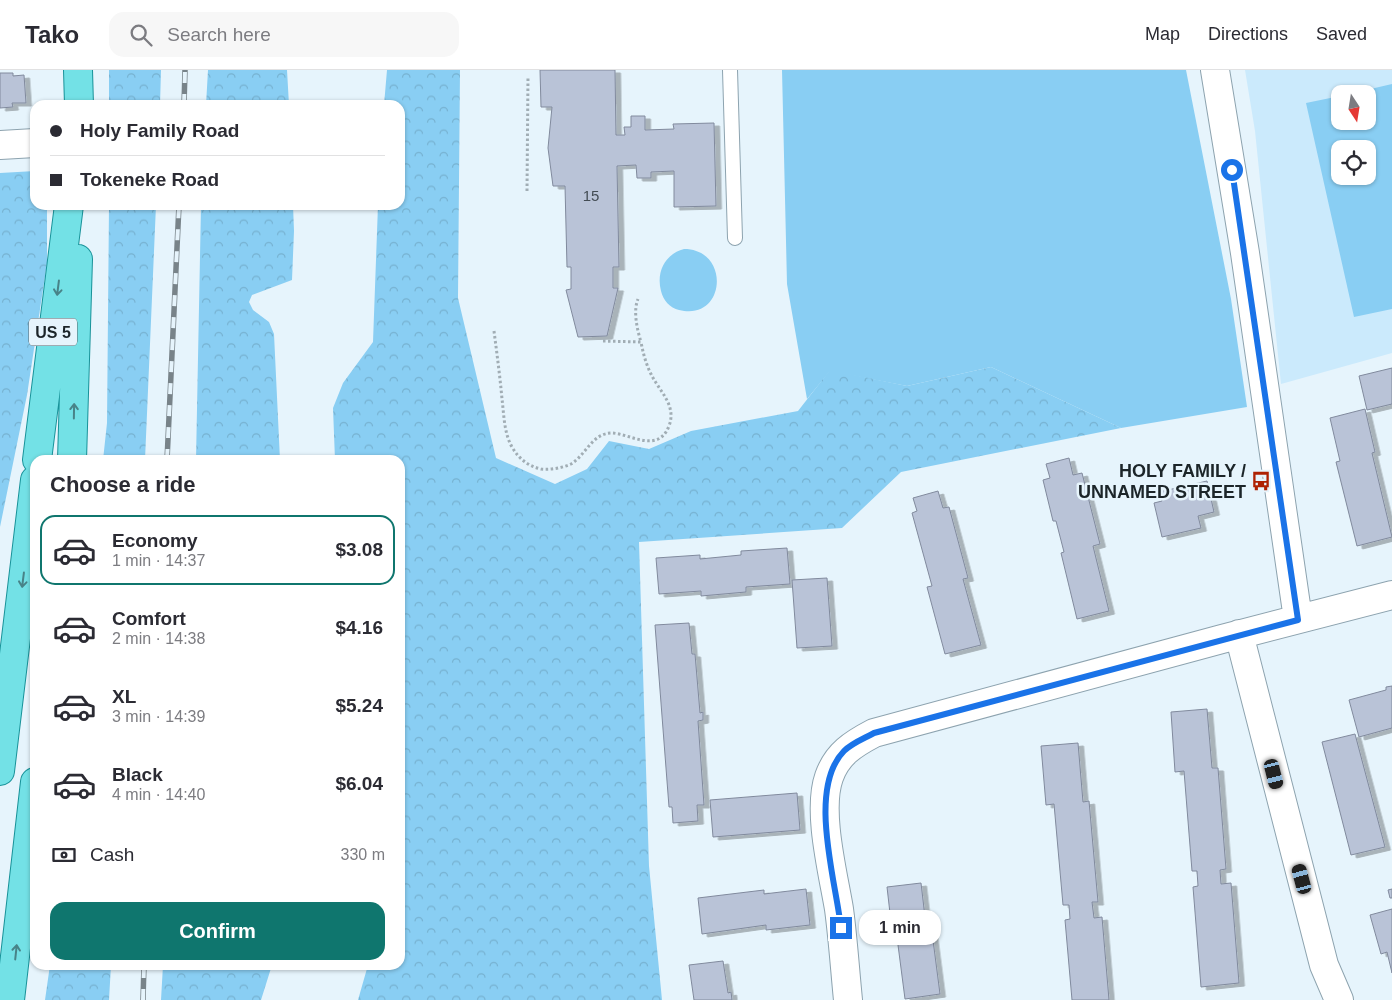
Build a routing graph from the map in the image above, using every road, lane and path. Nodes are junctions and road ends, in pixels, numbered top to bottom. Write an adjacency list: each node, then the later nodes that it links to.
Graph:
1 (78, 70): 5 (main road)
2 (730, 70): 11 (lane)
3 (1215, 70): 20 (street)
4 (528, 76): 8 (path)
5 (79, 100)
6 (30, 143): 7 (street)
7 (0, 145)
8 (527, 191)
9 (68, 210): 16 (main road, US 5, one-way to 16)
10 (79, 210): 17 (main road, US 5, one-way to 10)
11 (735, 238)
12 (638, 299): 15 (path)
13 (494, 331): 15 (path)
14 (603, 341): 15 (path)
15 (641, 342)
16 (38, 455)
17 (72, 455)
18 (30, 522): 22 (main road, one-way to 22)
19 (1392, 595): 20 (street)
20 (1298, 620): 21 (street)
21 (1239, 634): 25 (street); 26 (street)
22 (0, 771)
23 (30, 826): 24 (main road, one-way to 23)
24 (10, 1000)
25 (848, 1000)
26 (1339, 1000)

